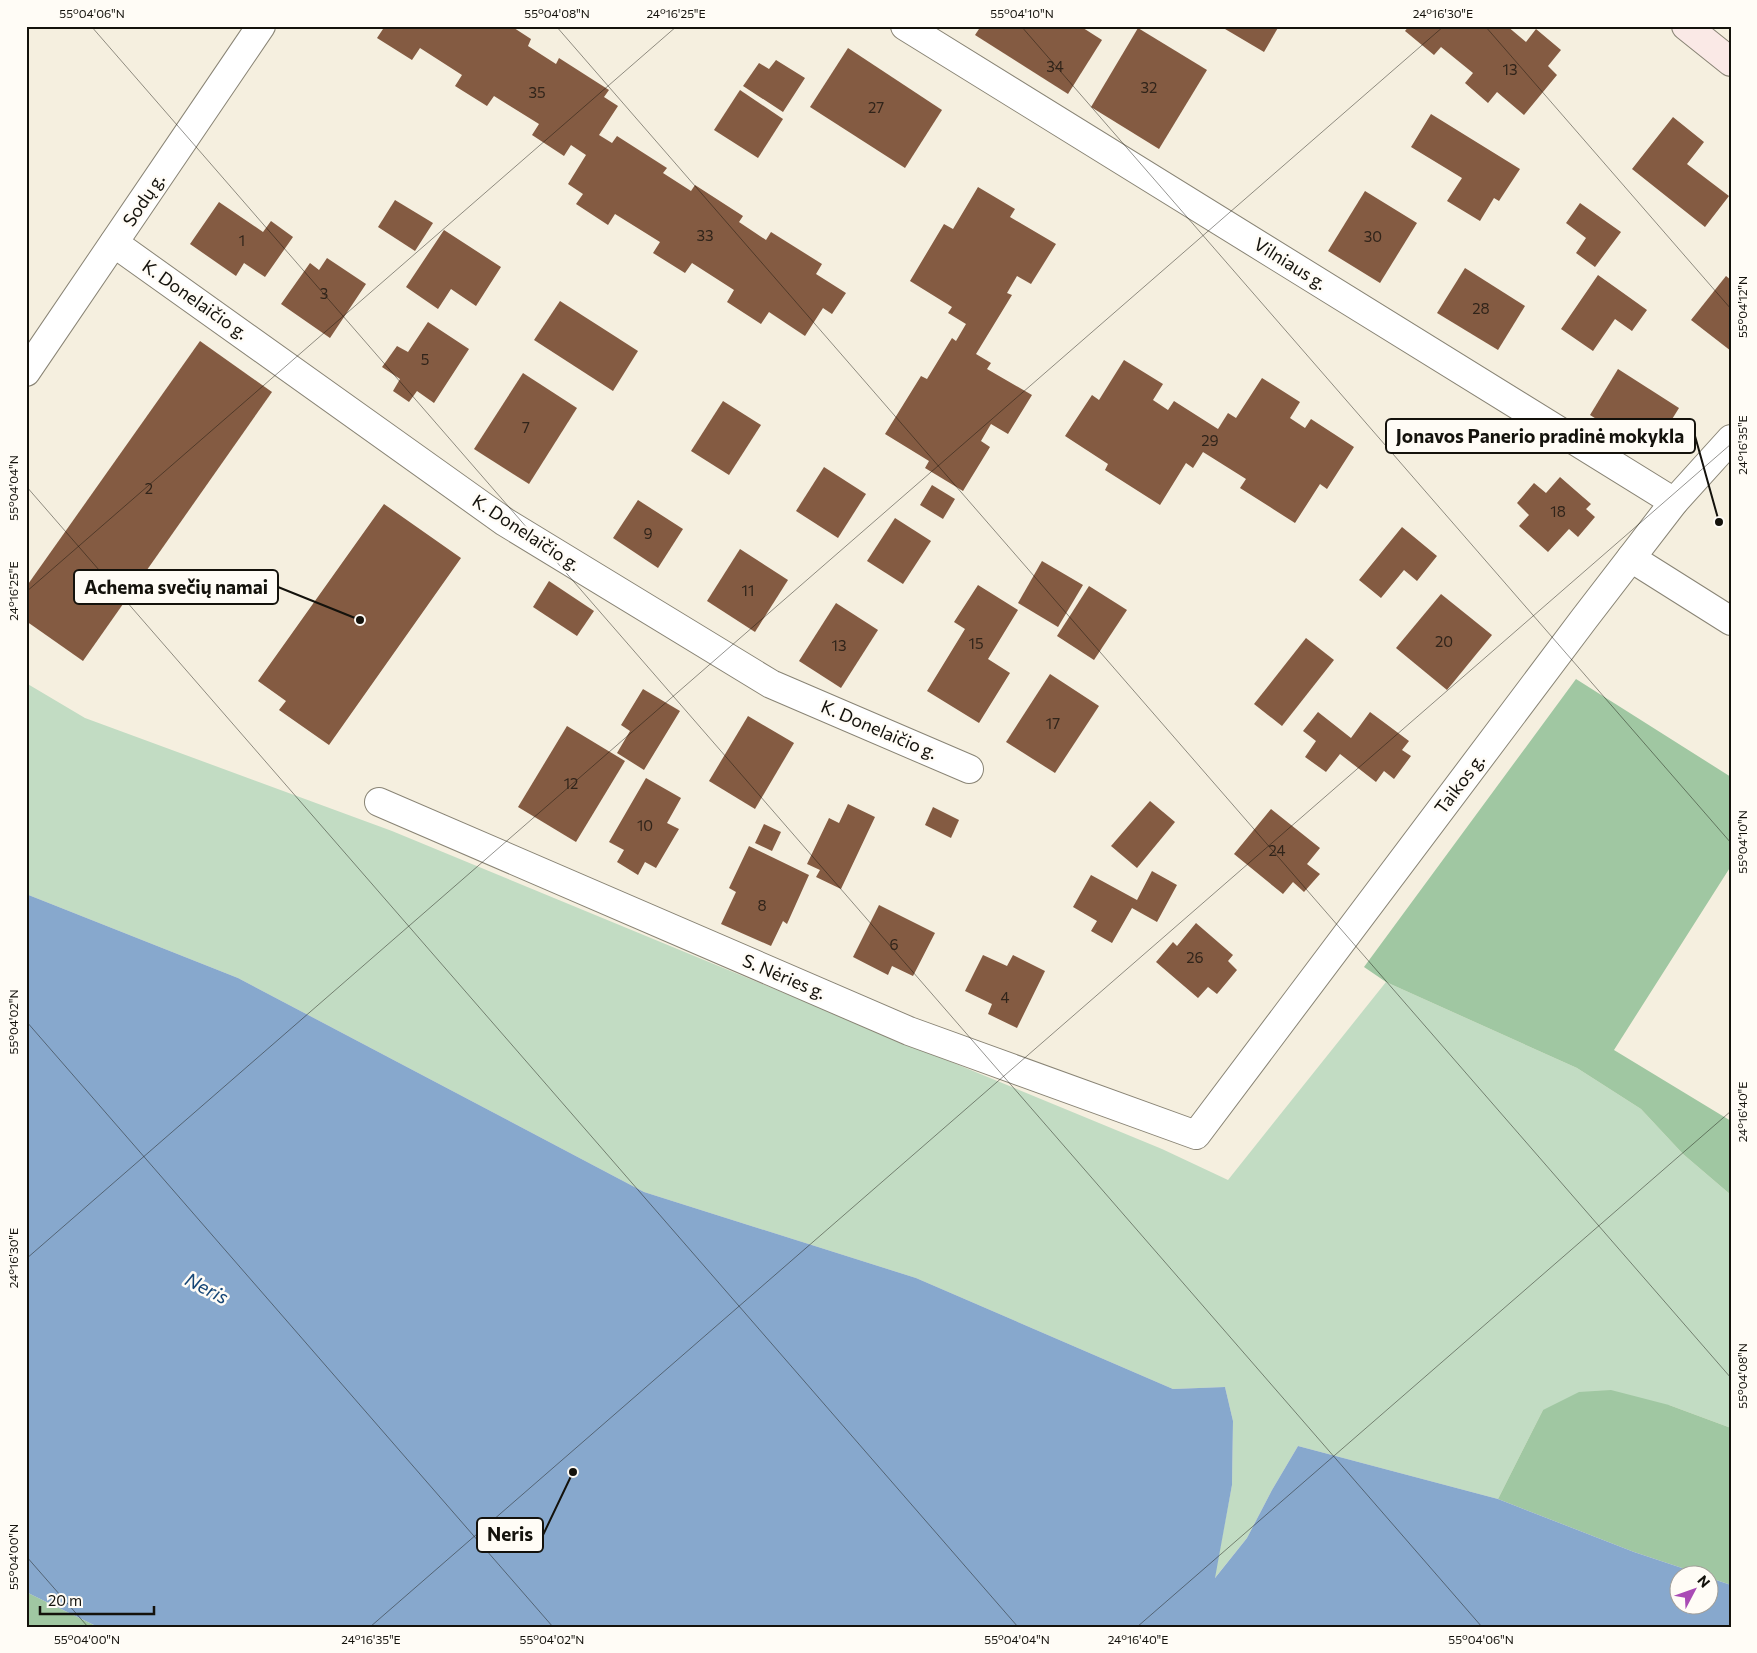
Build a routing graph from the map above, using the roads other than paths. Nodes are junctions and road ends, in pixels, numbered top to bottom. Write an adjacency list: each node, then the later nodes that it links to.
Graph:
1 (261, 26): 5 (street, Sodų g.)
2 (905, 26): 8 (street, Vilniaus g.)
3 (1686, 26): 4 (main road)
4 (1731, 62)
5 (114, 243): 6 (street, Sodų g.); 11 (street, K. Donelaičio g.)
6 (26, 372)
7 (1731, 439): 8 (street, Taikos g.)
8 (1674, 502): 9 (street, Taikos g.)
9 (1631, 558): 10 (street); 13 (street, Taikos g.)
10 (1731, 621)
11 (969, 769)
12 (379, 802): 13 (street, S. Nėries g.)
13 (1196, 1135)

